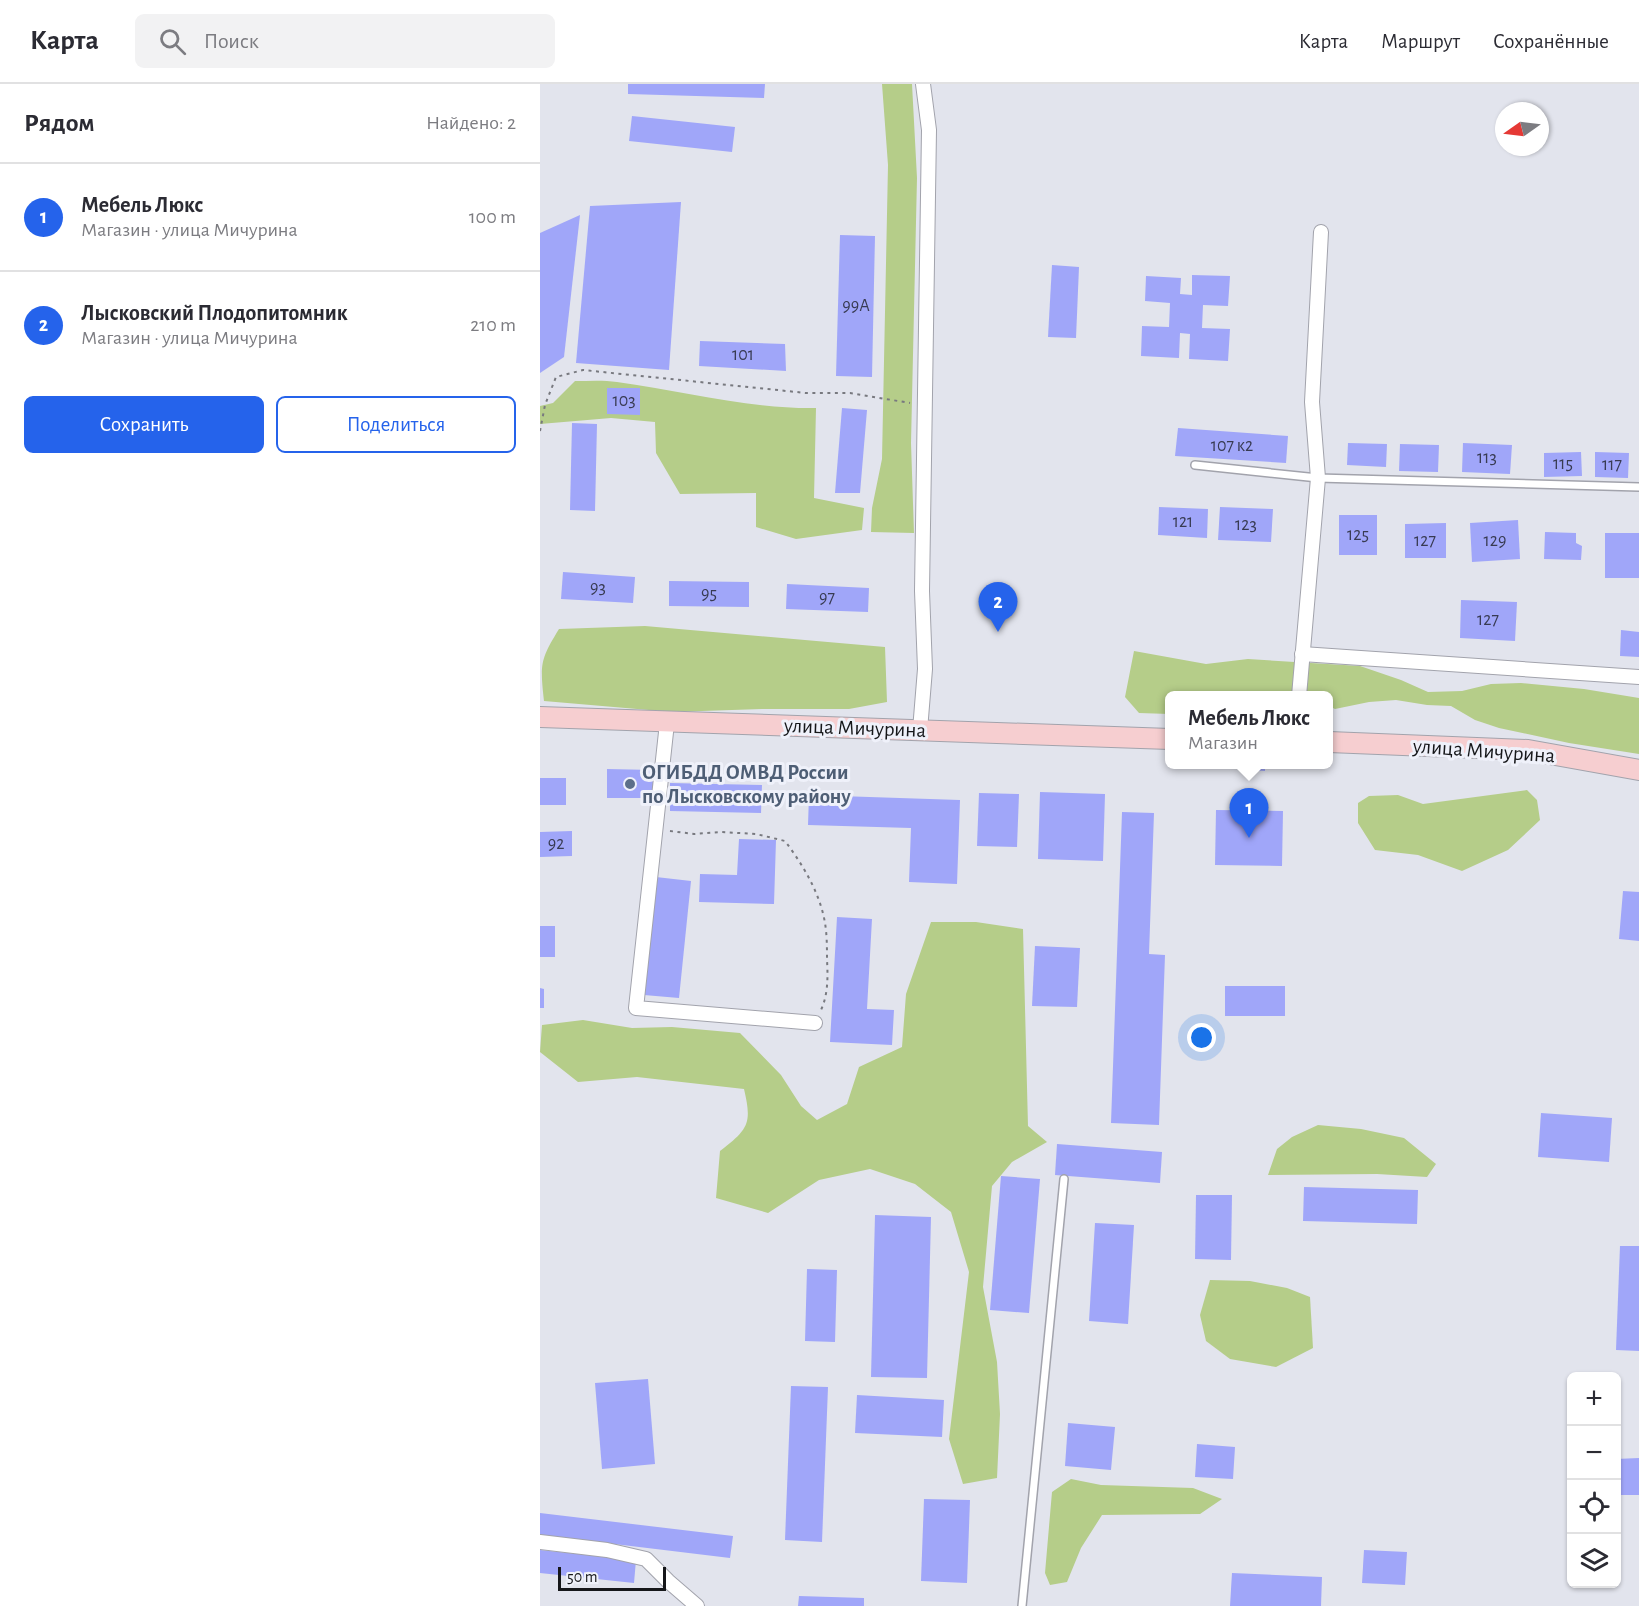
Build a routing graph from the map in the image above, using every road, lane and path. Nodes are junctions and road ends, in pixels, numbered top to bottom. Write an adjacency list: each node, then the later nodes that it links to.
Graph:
1 (923, 84): 3 (street)
2 (1321, 232): 6 (street)
3 (925, 406): 4 (path); 13 (street)
4 (540, 431)
5 (1194, 465): 6 (lane)
6 (1318, 478): 7 (lane); 8 (street)
7 (1639, 488)
8 (1302, 654): 9 (street); 10 (street)
9 (1639, 677)
10 (1299, 691)
11 (540, 717): 12 (main road, улица Мичурина)
12 (667, 723): 13 (main road, улица Мичурина); 17 (street)
13 (920, 730): 14 (main road, улица Мичурина)
14 (1165, 739)
15 (1333, 742): 16 (main road, улица Мичурина)
16 (1639, 770)
17 (655, 829): 18 (path); 18 (street)
18 (815, 1023)
19 (1064, 1179): 22 (lane)
20 (540, 1542): 21 (street)
21 (697, 1606)
22 (1022, 1606)

